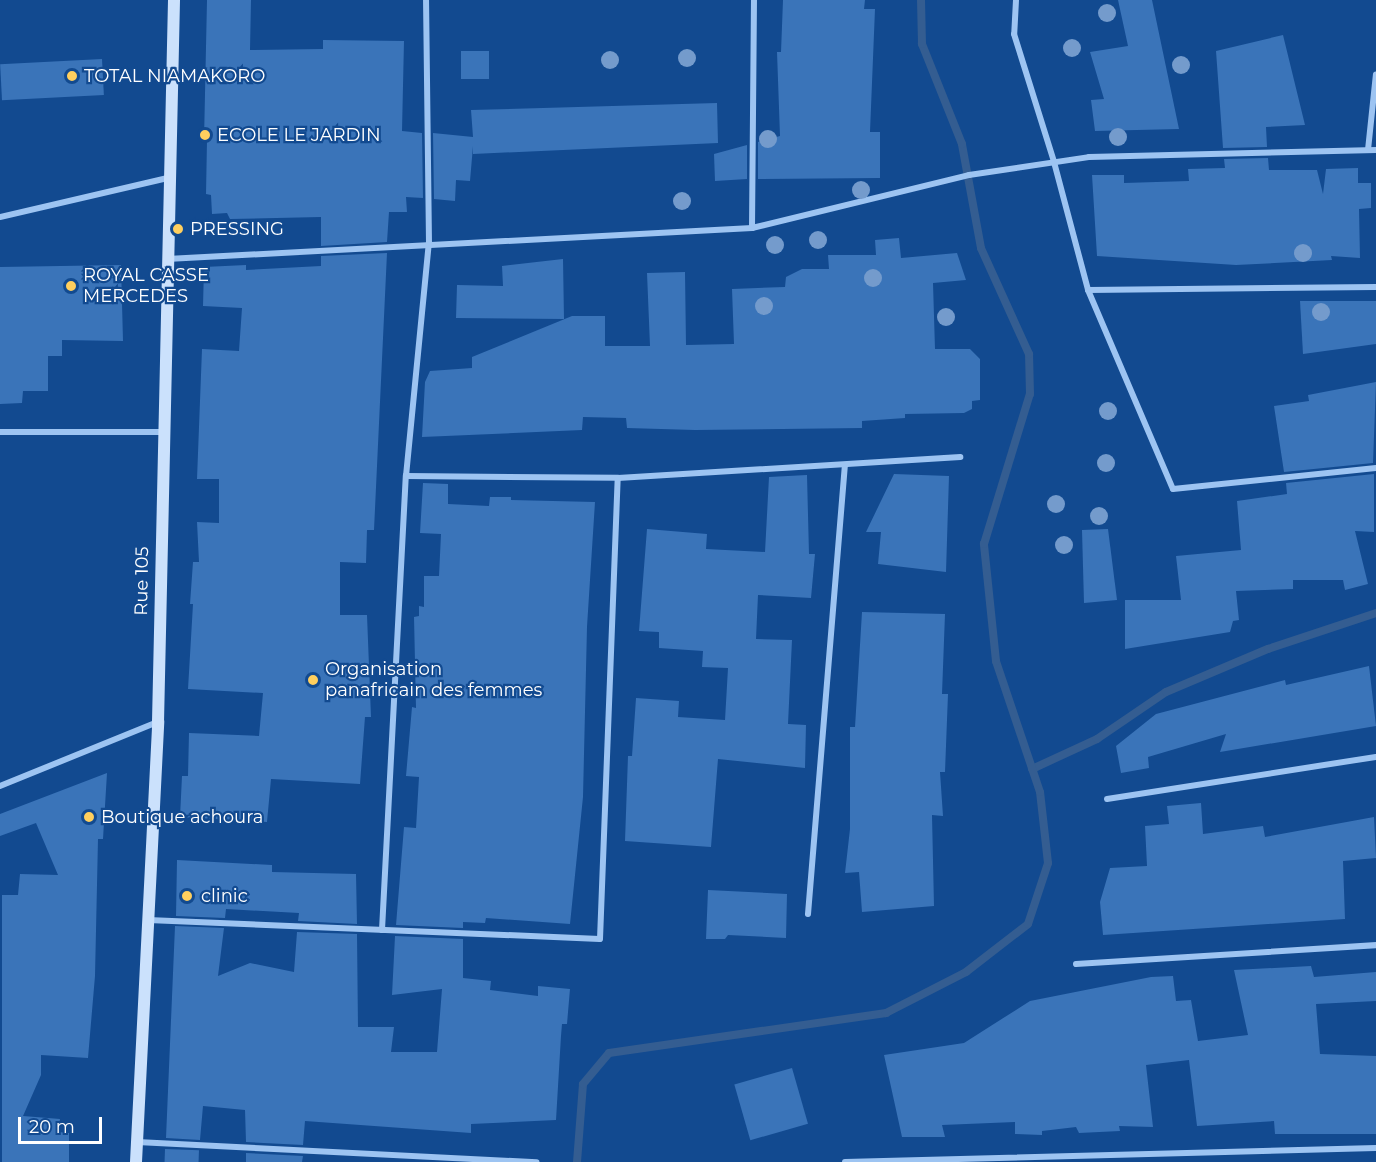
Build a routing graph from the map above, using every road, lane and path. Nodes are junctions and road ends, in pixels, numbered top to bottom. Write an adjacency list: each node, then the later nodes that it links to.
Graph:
1 (174, 0): 8 (street, Rue 105)
2 (426, 0): 11 (street)
3 (754, 0): 10 (street)
4 (1016, 0): 7 (street)
5 (1376, 74): 6 (street)
6 (1372, 150): 7 (street)
7 (1054, 162): 10 (street); 14 (street)
8 (167, 178): 9 (street); 12 (street, Rue 105)
9 (0, 217)
10 (753, 228): 11 (street)
11 (429, 243): 12 (street); 20 (street)
12 (166, 259): 16 (street, Rue 105)
13 (1376, 287): 14 (street)
14 (1088, 290): 19 (street)
15 (0, 432): 16 (street)
16 (162, 432): 22 (street, Rue 105)
17 (960, 457): 18 (street)
18 (845, 467): 21 (street); 26 (street)
19 (1376, 468)
20 (406, 476): 21 (street); 28 (street)
21 (618, 478): 28 (street)
22 (158, 722): 24 (street); 27 (street, Rue 105)
23 (1376, 757): 25 (street)
24 (0, 786)
25 (1107, 799)
26 (808, 914)
27 (148, 920): 28 (street); 31 (street, Rue 105)
28 (382, 930)
29 (1376, 945): 30 (street)
30 (1076, 964)
31 (137, 1142): 34 (street, Rue 105); 35 (street)
32 (1376, 1148): 33 (street)
33 (1043, 1159): 36 (street)
34 (136, 1162)
35 (536, 1162)
36 (845, 1162)

